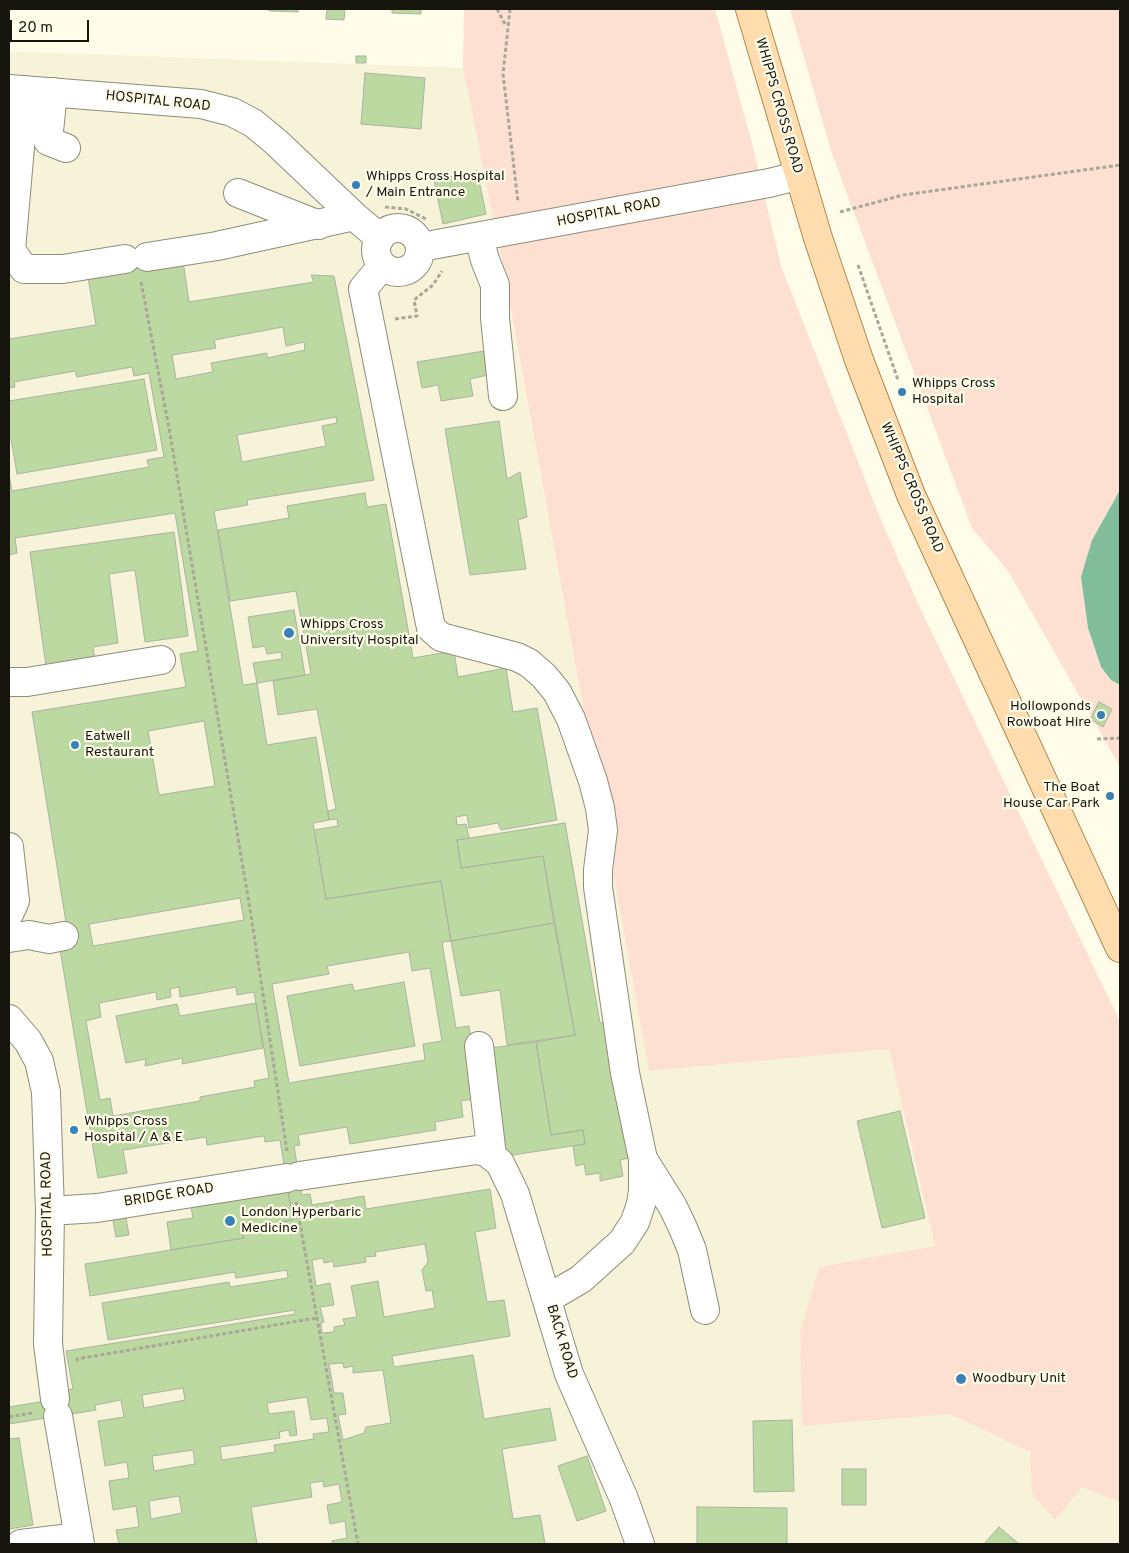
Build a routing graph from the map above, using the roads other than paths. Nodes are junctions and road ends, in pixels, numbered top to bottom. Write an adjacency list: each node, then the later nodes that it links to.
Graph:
1 (750, 9): 5 (main road, WHIPPS CROSS ROAD)
2 (17, 90): 3 (lane, HOSPITAL ROAD); 8 (lane)
3 (53, 92): 4 (lane); 7 (lane, HOSPITAL ROAD)
4 (66, 148)
5 (798, 176): 9 (lane, HOSPITAL ROAD); 20 (main road, WHIPPS CROSS ROAD)
6 (238, 193): 8 (lane)
7 (354, 216): 8 (lane); 10 (lane, HOSPITAL ROAD)
8 (320, 225)
9 (479, 237): 11 (lane, HOSPITAL ROAD); 13 (lane)
10 (380, 238): 11 (lane); 12 (lane)
11 (420, 247): 12 (lane)
12 (382, 266): 24 (lane)
13 (503, 396)
14 (162, 660): 15 (lane)
15 (9, 682)
16 (9, 847): 17 (lane)
17 (9, 914)
18 (64, 936): 19 (lane)
19 (9, 938)
20 (1120, 948)
21 (9, 1019): 25 (lane, HOSPITAL ROAD)
22 (479, 1046): 23 (lane)
23 (485, 1153): 25 (lane, BRIDGE ROAD); 26 (lane, BACK ROAD)
24 (644, 1159): 26 (lane); 27 (lane)
25 (50, 1211): 28 (lane, HOSPITAL ROAD)
26 (547, 1299): 30 (lane, BACK ROAD)
27 (705, 1310)
28 (79, 1541): 29 (lane, HOSPITAL ROAD)
29 (21, 1544)
30 (640, 1544)

